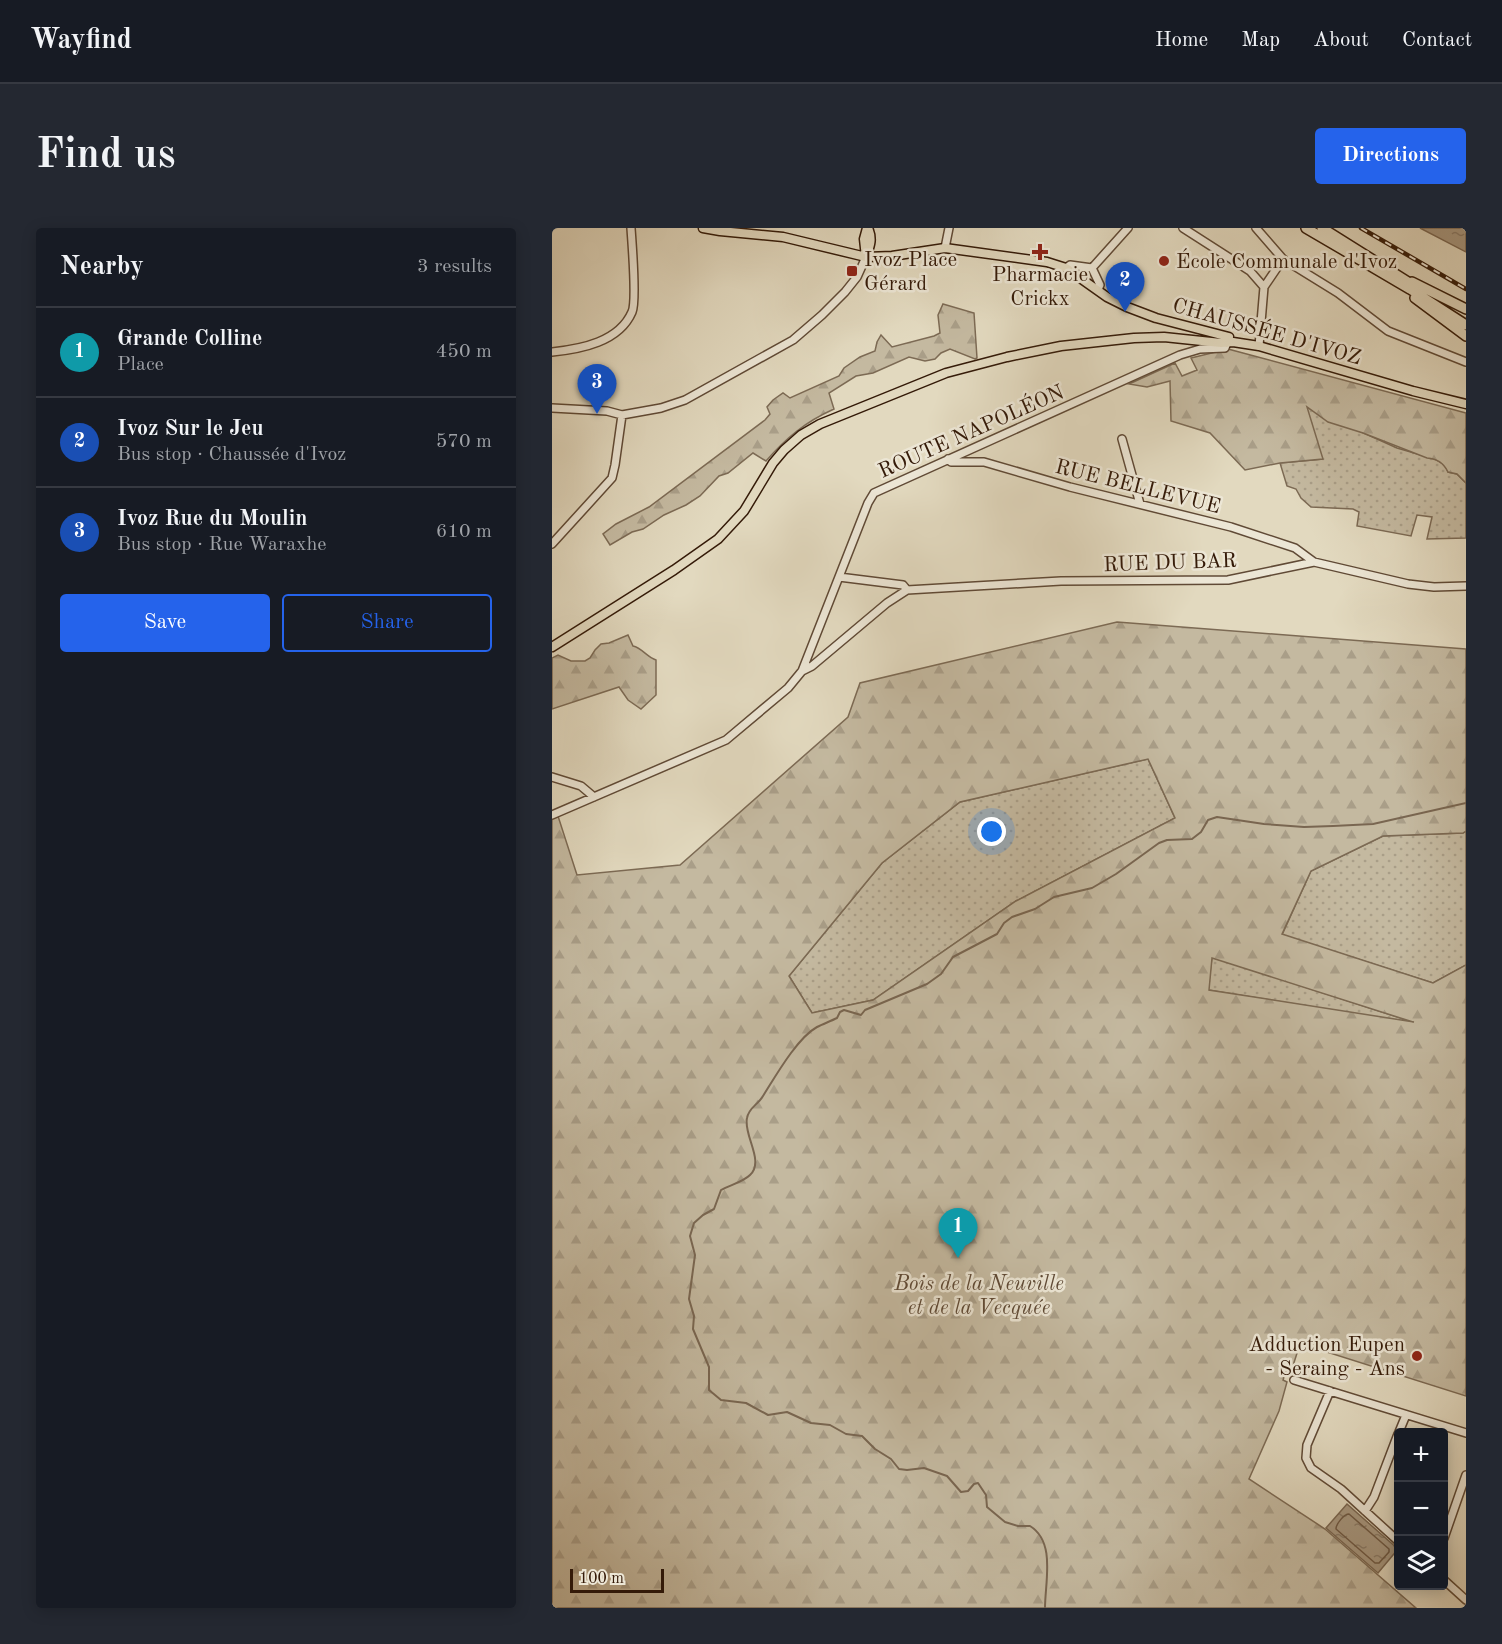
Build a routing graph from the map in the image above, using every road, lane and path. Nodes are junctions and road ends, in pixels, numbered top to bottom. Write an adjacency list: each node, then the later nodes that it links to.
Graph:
1 (631, 228): 24 (street)
2 (703, 228): 11 (main road, CHAUSSÉE D'IVOZ)
3 (867, 228): 11 (main road)
4 (949, 228): 10 (street)
5 (1128, 228): 14 (street)
6 (1183, 228): 16 (street)
7 (1256, 228): 12 (street)
8 (1306, 228): 15 (highway)
9 (1322, 228): 15 (highway)
10 (945, 248): 11 (main road, CHAUSSÉE D'IVOZ); 13 (main road, CHAUSSÉE D'IVOZ)
11 (866, 257): 28 (street)
12 (1283, 259): 16 (street); 25 (street)
13 (1066, 268): 14 (street, CHAUSSÉE D'IVOZ); 17 (main road, CHAUSSÉE D'IVOZ)
14 (1092, 268): 17 (street)
15 (1397, 279): 18 (highway); 19 (highway); 20 (highway); 21 (highway)
16 (1264, 287): 23 (street)
17 (1098, 290): 22 (main road, CHAUSSÉE D'IVOZ)
18 (1466, 309)
19 (1466, 318)
20 (1466, 325)
21 (1466, 336)
22 (1227, 343): 23 (main road, CHAUSSÉE D'IVOZ); 30 (street, ROUTE NAPOLÉON); 37 (main road)
23 (1259, 346): 26 (main road, CHAUSSÉE D'IVOZ)
24 (552, 352)
25 (1466, 362)
26 (1466, 404)
27 (552, 408): 28 (street)
28 (622, 415): 32 (street)
29 (1122, 440): 31 (street)
30 (948, 459): 31 (street, RUE BELLEVUE); 34 (street, ROUTE NAPOLÉON)
31 (1140, 504): 33 (street, RUE BELLEVUE)
32 (552, 543)
33 (1314, 562): 35 (street, RUE DU BAR); 36 (street, RUE DU BAR)
34 (839, 577): 36 (street, RUE DU BAR); 38 (street, ROUTE NAPOLÉON)
35 (1466, 586)
36 (907, 590): 38 (street)
37 (552, 647)
38 (802, 671): 40 (street, ROUTE NAPOLÉON)
39 (552, 777): 40 (street)
40 (594, 797): 41 (street, ROUTE NAPOLÉON)
41 (552, 815)
42 (1294, 1380): 43 (street)
43 (1330, 1391): 44 (street); 49 (street)
44 (1406, 1414): 45 (street); 46 (street)
45 (1401, 1428)
46 (1466, 1433)
47 (1394, 1446): 49 (street)
48 (1466, 1475): 51 (street)
49 (1365, 1511): 50 (street)
50 (1394, 1536)
51 (1444, 1536)
52 (1448, 1584): 53 (street)
53 (1466, 1600)

